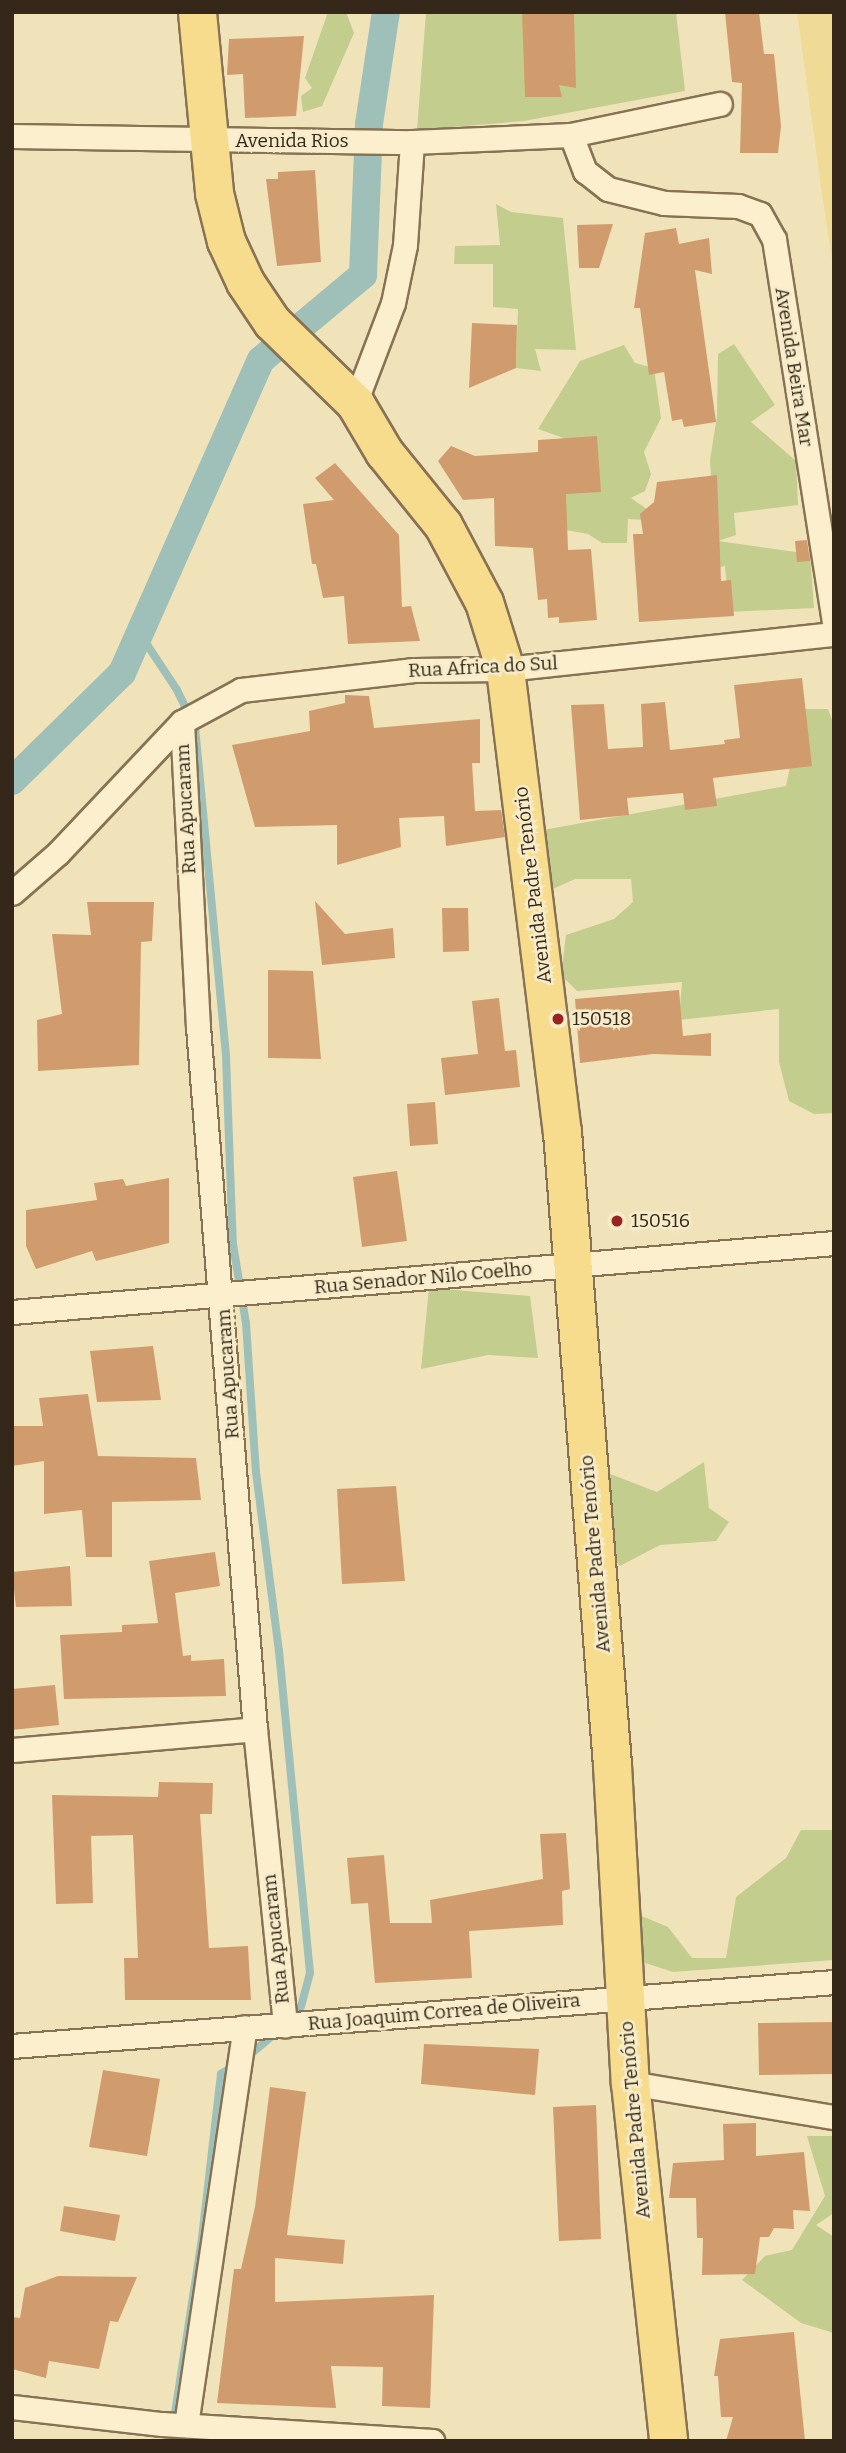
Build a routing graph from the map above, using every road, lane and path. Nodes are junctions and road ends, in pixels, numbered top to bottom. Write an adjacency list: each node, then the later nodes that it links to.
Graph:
1 (197, 12): 5 (main road, Avenida Padre Tenório)
2 (720, 104): 3 (street, Avenida Rios)
3 (571, 135): 6 (street, Avenida Rios); 8 (street, Avenida Beira Mar)
4 (12, 136): 5 (street, Avenida Rios)
5 (207, 141): 6 (street, Avenida Rios); 7 (main road, Avenida Padre Tenório)
6 (402, 142): 7 (street)
7 (355, 403): 10 (main road, Avenida Padre Tenório)
8 (834, 621)
9 (834, 634): 10 (street, Rua Africa do Sul)
10 (505, 669): 11 (street, Rua Africa do Sul); 14 (main road, Avenida Padre Tenório)
11 (182, 722): 12 (street, Rua Africa do Sul); 15 (street, Rua Apucaram)
12 (12, 893)
13 (834, 1243): 14 (street, Rua Senador Nilo Coelho)
14 (572, 1266): 15 (street, Rua Senador Nilo Coelho); 20 (main road, Avenida Padre Tenório)
15 (222, 1295): 16 (street, Rua Senador Nilo Coelho); 17 (street, Rua Apucaram)
16 (12, 1312)
17 (255, 1729): 18 (street); 21 (street, Rua Apucaram)
18 (12, 1750)
19 (834, 1982): 20 (street, Rua Joaquim Correa de Oliveira)
20 (624, 1997): 21 (street, Rua Joaquim Correa de Oliveira); 24 (main road, Avenida Padre Tenório)
21 (285, 2025): 22 (street, Rua Joaquim Correa de Oliveira)
22 (245, 2027): 23 (street, Rua Joaquim Correa de Oliveira); 27 (street)
23 (12, 2046)
24 (630, 2083): 25 (street); 30 (main road, Avenida Padre Tenório)
25 (834, 2117)
26 (12, 2407): 28 (street)
27 (186, 2425): 28 (street); 29 (street)
28 (160, 2432)
29 (432, 2441)
30 (668, 2441)

